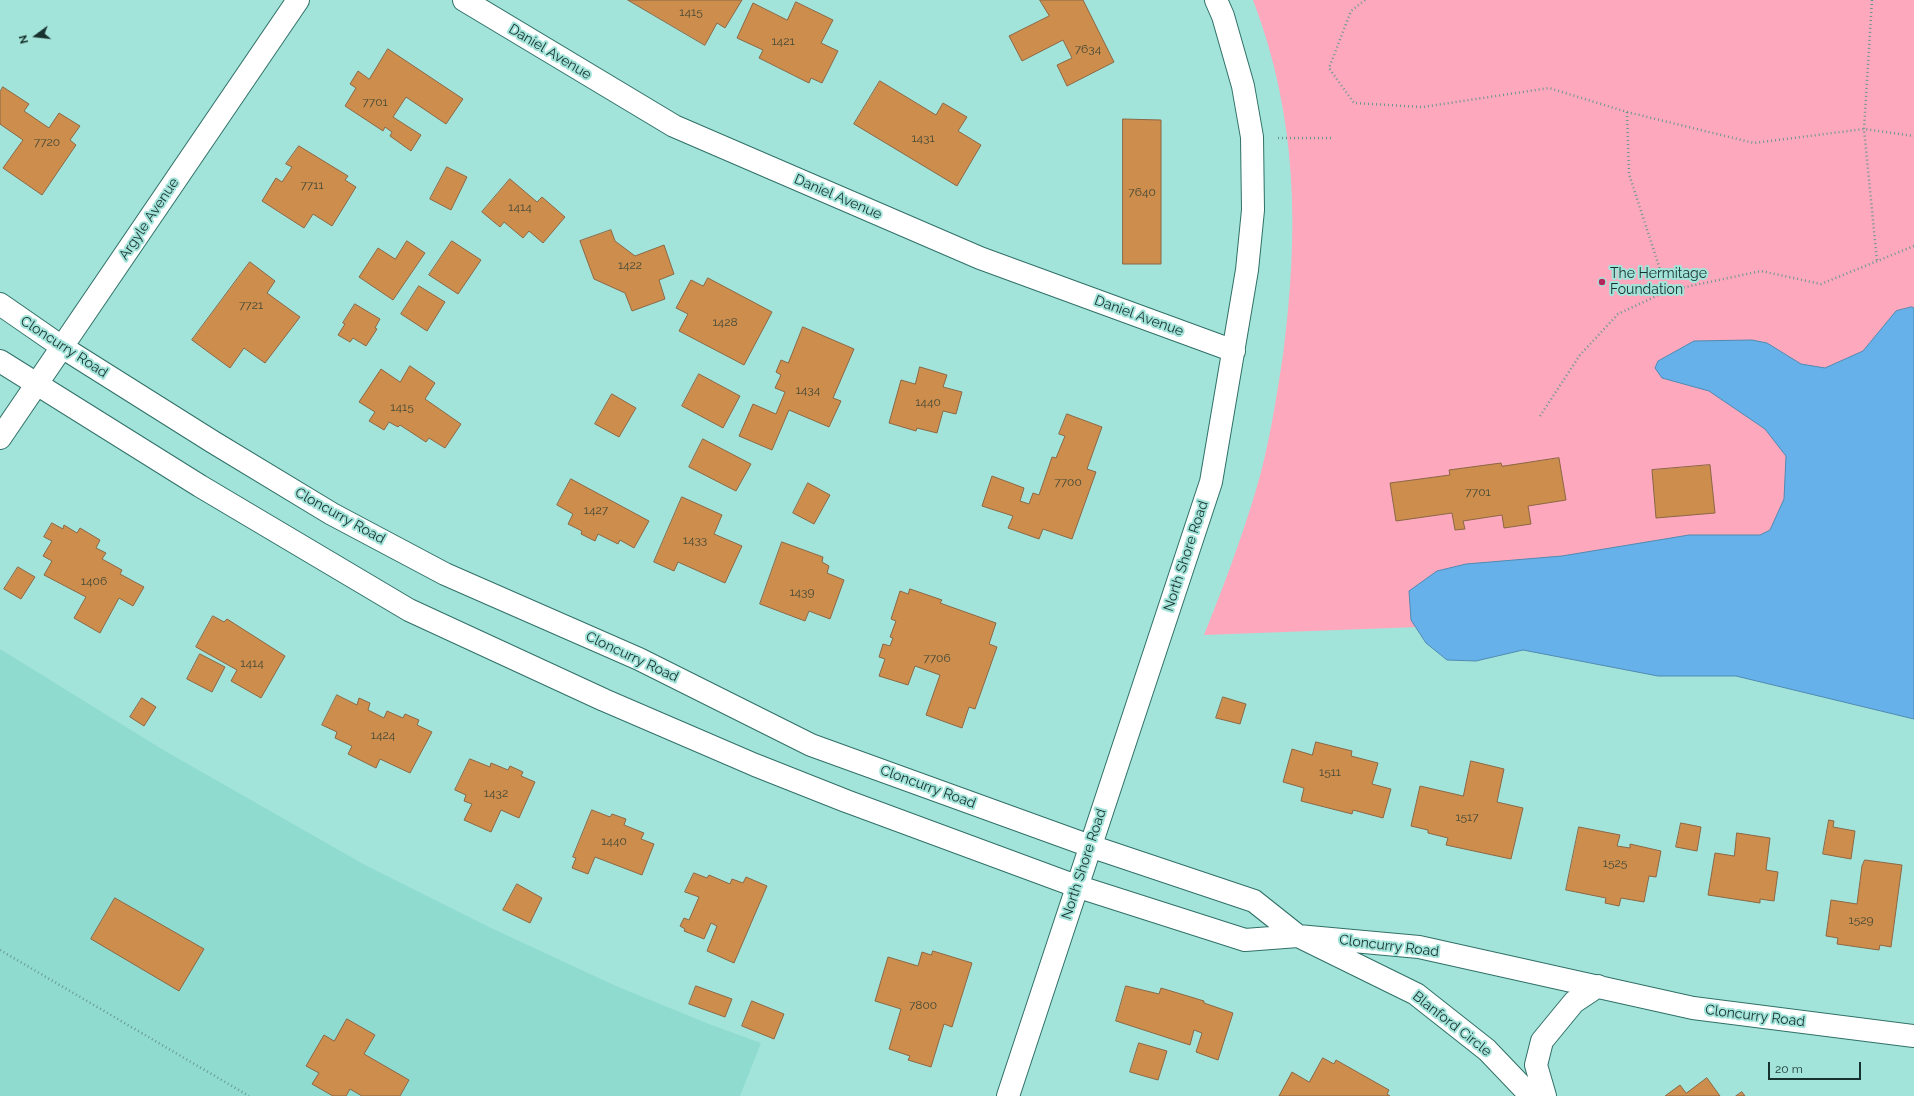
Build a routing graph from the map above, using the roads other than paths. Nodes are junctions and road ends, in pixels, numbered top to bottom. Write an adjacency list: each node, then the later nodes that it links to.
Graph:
1 (298, 0): 5 (street, Argyle Avenue)
2 (464, 0): 6 (street, Daniel Avenue)
3 (1216, 0): 6 (street, North Shore Road)
4 (0, 304): 5 (street, Cloncurry Road)
5 (62, 347): 8 (street, Argyle Avenue); 10 (street, Cloncurry Road)
6 (1234, 350): 10 (street, North Shore Road)
7 (0, 361): 8 (street, Cloncurry Road)
8 (36, 384): 9 (street, Argyle Avenue); 11 (street, Cloncurry Road)
9 (0, 438)
10 (1090, 846): 11 (street, North Shore Road); 12 (street, Cloncurry Road)
11 (1076, 886): 12 (street, Cloncurry Road); 15 (street, North Shore Road)
12 (1298, 936): 13 (street, Cloncurry Road); 16 (street, Blanford Circle)
13 (1598, 986): 14 (street, Cloncurry Road); 17 (street)
14 (1914, 1036)
15 (1008, 1096)
16 (1531, 1096)
17 (1545, 1096)

